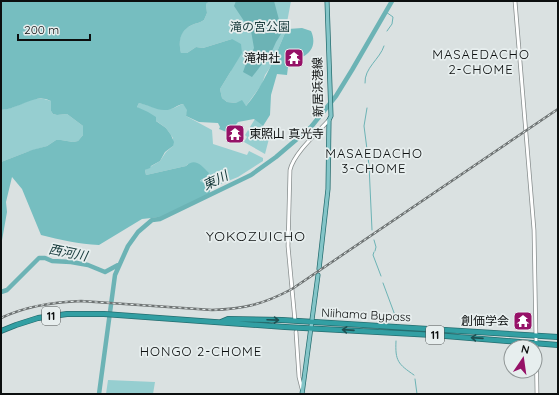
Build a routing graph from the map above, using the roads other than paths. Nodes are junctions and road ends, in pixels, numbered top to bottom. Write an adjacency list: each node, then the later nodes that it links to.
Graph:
1 (327, 1): 3 (main road, 新居浜港線)
2 (515, 1): 12 (street)
3 (329, 120): 4 (main road, 新居浜港線); 6 (street)
4 (319, 269)
5 (318, 275): 8 (main road)
6 (295, 321): 7 (highway, Niihama Bypass / 11, one-way to 6); 8 (highway, Niihama Bypass / 11)
7 (221, 322): 9 (highway, Niihama Bypass / 11); 10 (highway, Niihama Bypass / 11)
8 (312, 322): 9 (main road); 12 (highway, Niihama Bypass / 11)
9 (311, 328): 14 (highway, Niihama Bypass / 11, one-way to 9); 18 (main road)
10 (1, 331)
11 (296, 332): 18 (street)
12 (536, 336): 13 (highway, Niihama Bypass / 11)
13 (558, 337)
14 (503, 340)
15 (543, 344): 16 (highway, Niihama Bypass / 11)
16 (558, 345)
17 (537, 379): 19 (street)
18 (302, 392)
19 (537, 394)

